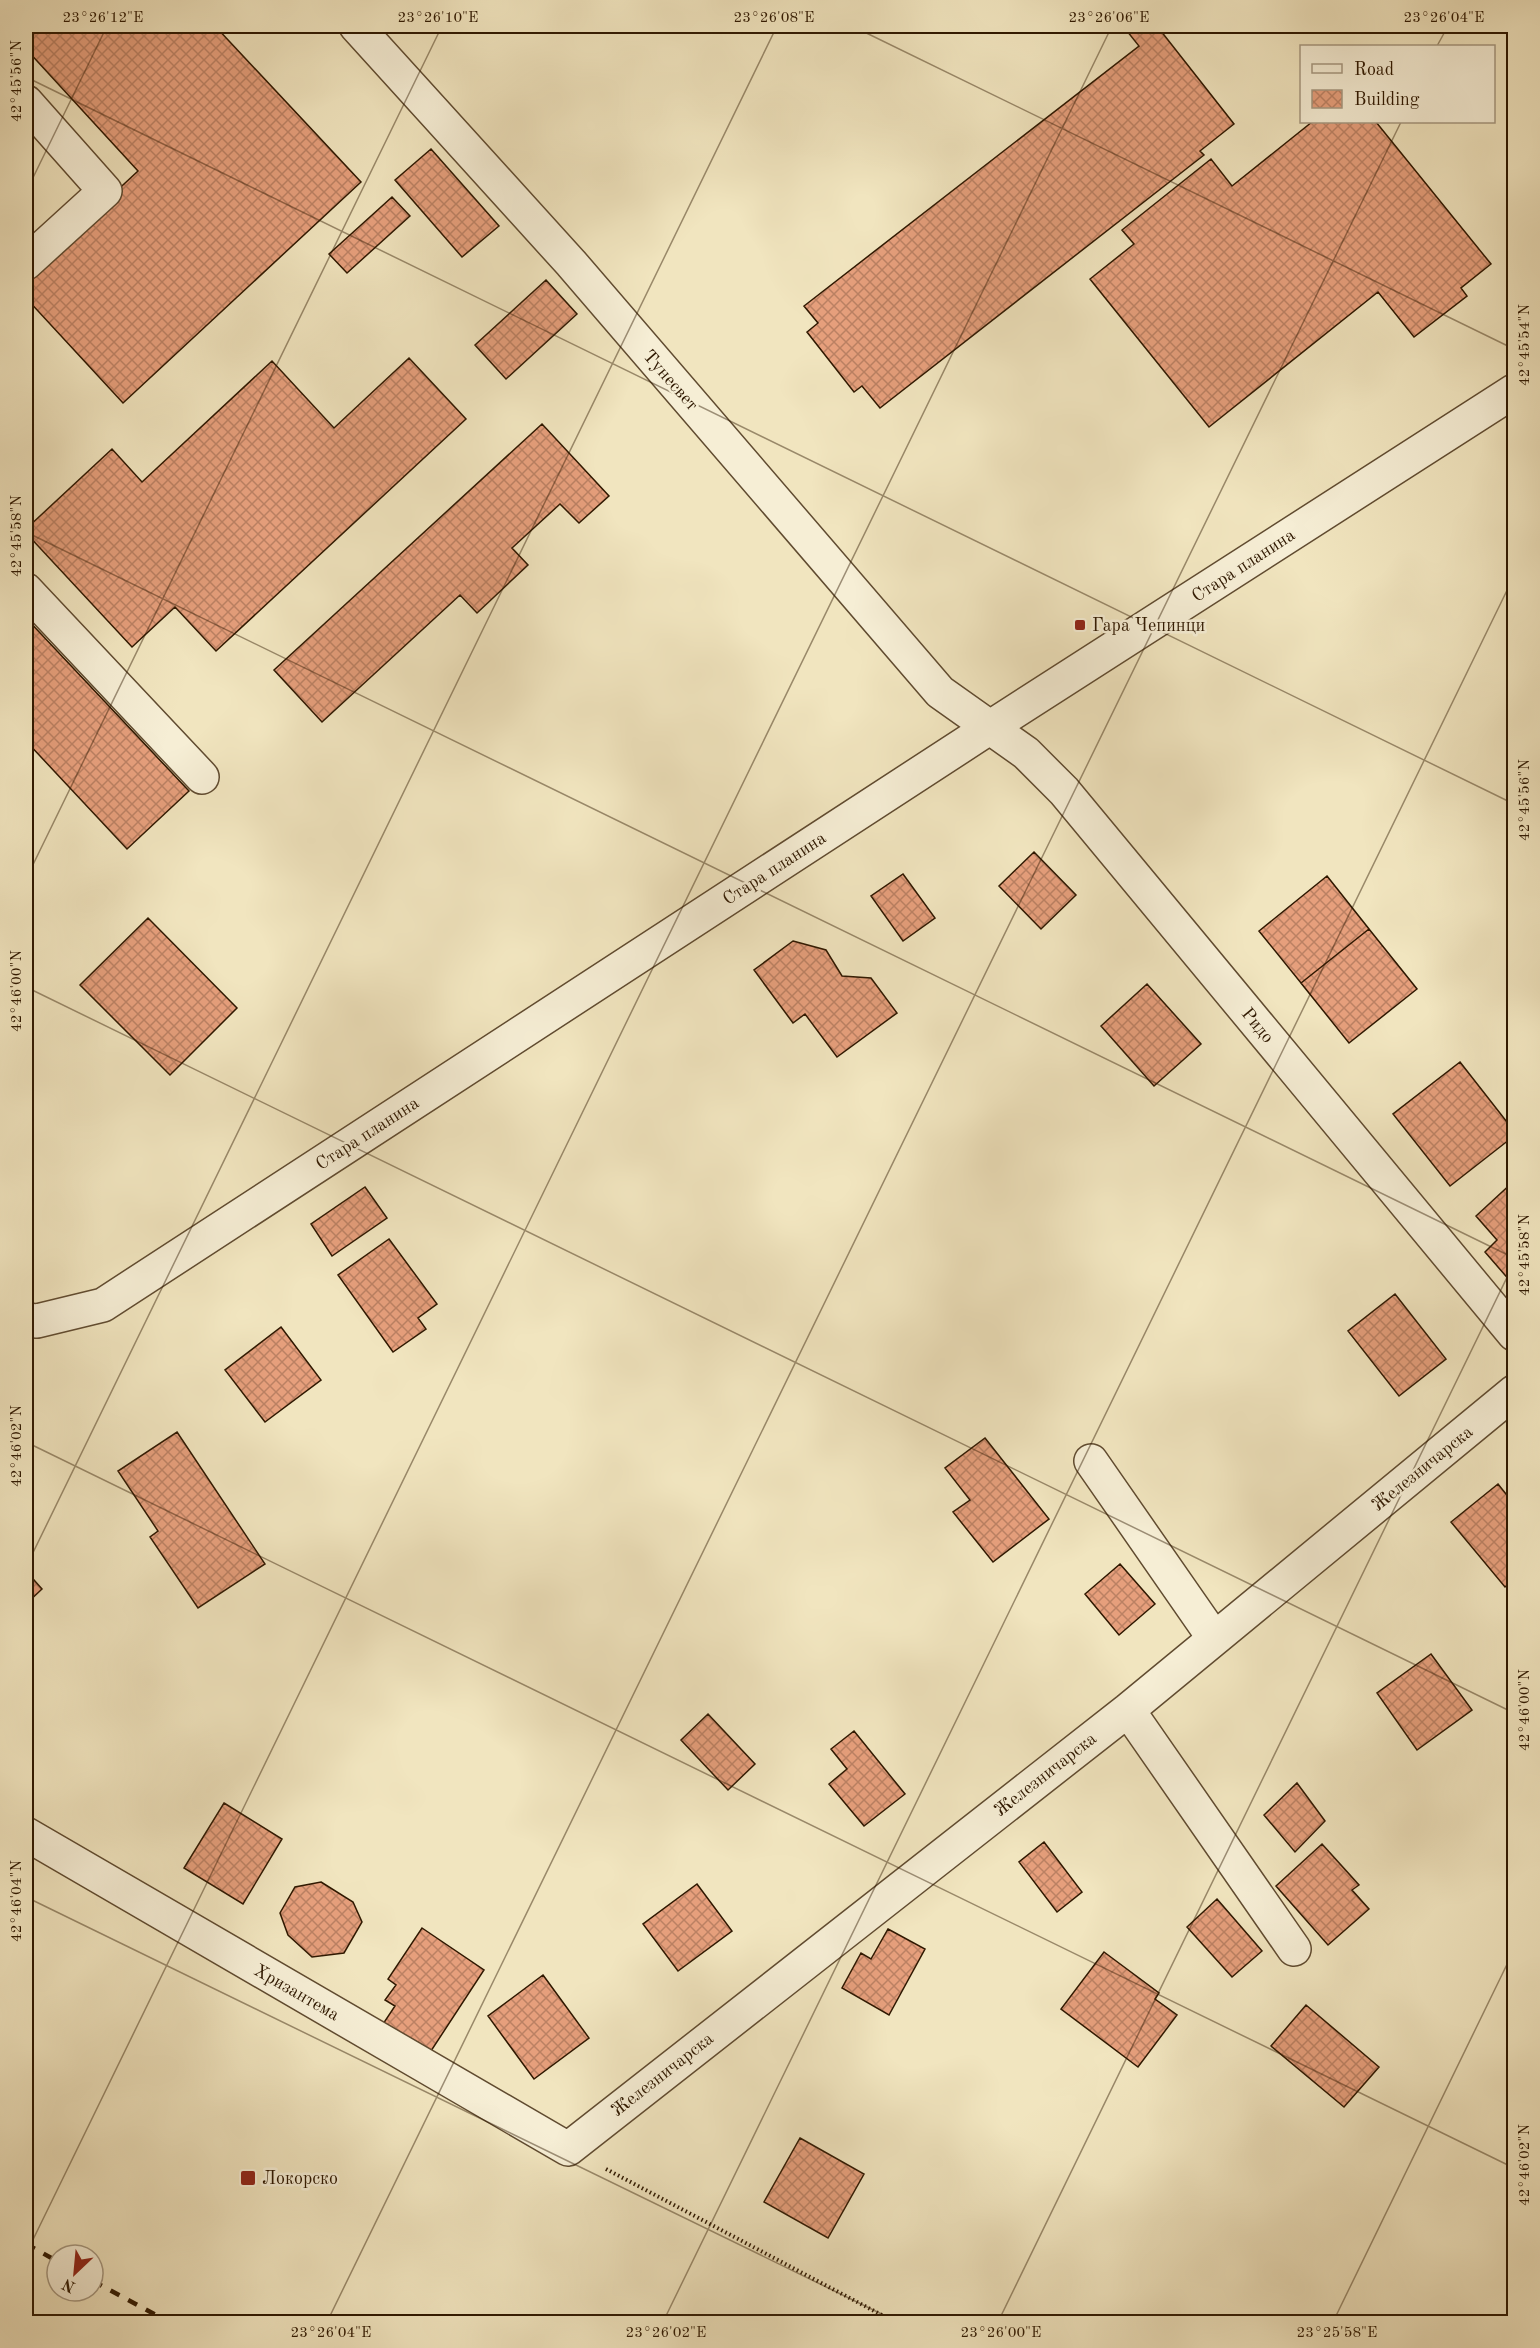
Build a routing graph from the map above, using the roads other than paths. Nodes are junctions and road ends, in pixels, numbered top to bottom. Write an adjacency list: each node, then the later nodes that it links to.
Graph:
1 (356, 26): 6 (street, Тунесвет)
2 (26, 102): 3 (street)
3 (26, 263)
4 (1515, 391): 6 (street, Стара планина)
5 (26, 590): 7 (street)
6 (990, 728): 8 (street, Стара планина); 9 (street, Ридо)
7 (202, 777)
8 (26, 1320)
9 (1515, 1334)
10 (1515, 1392): 12 (street, Железничарска)
11 (1090, 1461): 12 (street)
12 (1214, 1638): 13 (street, Железничарска)
13 (1128, 1710): 15 (street); 16 (street, Железничарска)
14 (26, 1834): 16 (street, Хризантема)
15 (1294, 1949)
16 (568, 2149)

